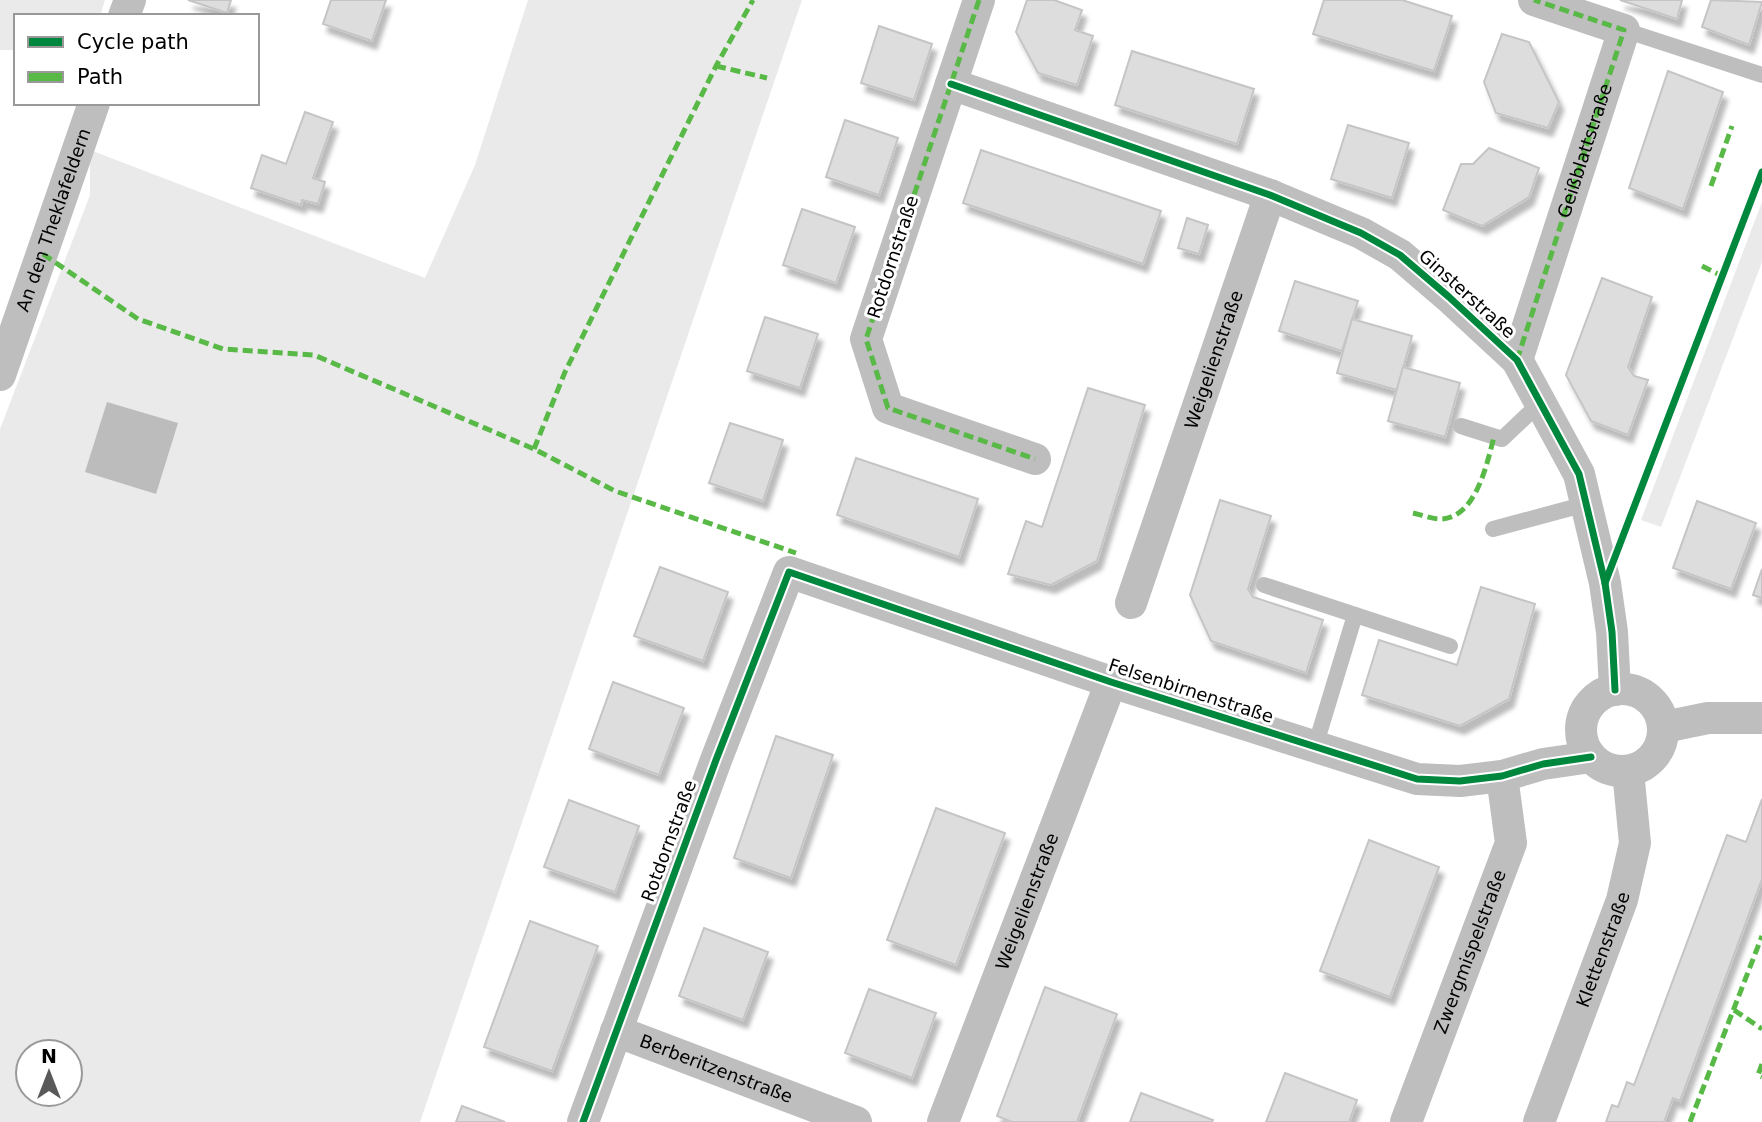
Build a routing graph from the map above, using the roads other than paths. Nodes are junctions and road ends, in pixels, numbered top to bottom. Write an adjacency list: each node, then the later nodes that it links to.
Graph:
1 (979, 0): 5 (street, Rotdornstraße)
2 (1534, 0): 3 (street)
3 (1624, 30): 4 (lane); 8 (street, Geißblattstraße)
4 (1762, 75)
5 (951, 84): 7 (street, Ginsterstraße); 12 (street, Rotdornstraße)
6 (93, 105): 9 (street, An den Theklafeldern)
7 (1270, 195): 8 (street, Ginsterstraße); 17 (street, Weigelienstraße)
8 (1517, 360): 10 (street, Ginsterstraße)
9 (0, 375)
10 (1540, 403): 11 (lane); 13 (street, Ginsterstraße)
11 (1461, 426)
12 (1035, 459)
13 (1586, 504): 14 (lane); 21 (street, Ginsterstraße)
14 (1493, 529)
15 (789, 572): 20 (street, Felsenbirnenstraße); 28 (street, Rotdornstraße)
16 (1264, 584): 18 (lane)
17 (1130, 603)
18 (1355, 615): 19 (lane); 24 (lane)
19 (1450, 646)
20 (1111, 682): 24 (street, Felsenbirnenstraße); 31 (street, Weigelienstraße)
21 (1615, 690): 23 (street); 25 (street)
22 (1762, 718): 23 (street)
23 (1664, 727): 26 (street)
24 (1315, 747): 27 (street, Felsenbirnenstraße)
25 (1591, 757): 26 (street); 27 (street, Felsenbirnenstraße)
26 (1628, 771): 33 (street, Klettenstraße)
27 (1502, 776): 32 (street, Zwergmispelstraße)
28 (617, 1031): 29 (street, Rotdornstraße); 30 (street, Berberitzenstraße)
29 (583, 1122)
30 (856, 1122)
31 (943, 1122)
32 (1406, 1122)
33 (1539, 1122)

